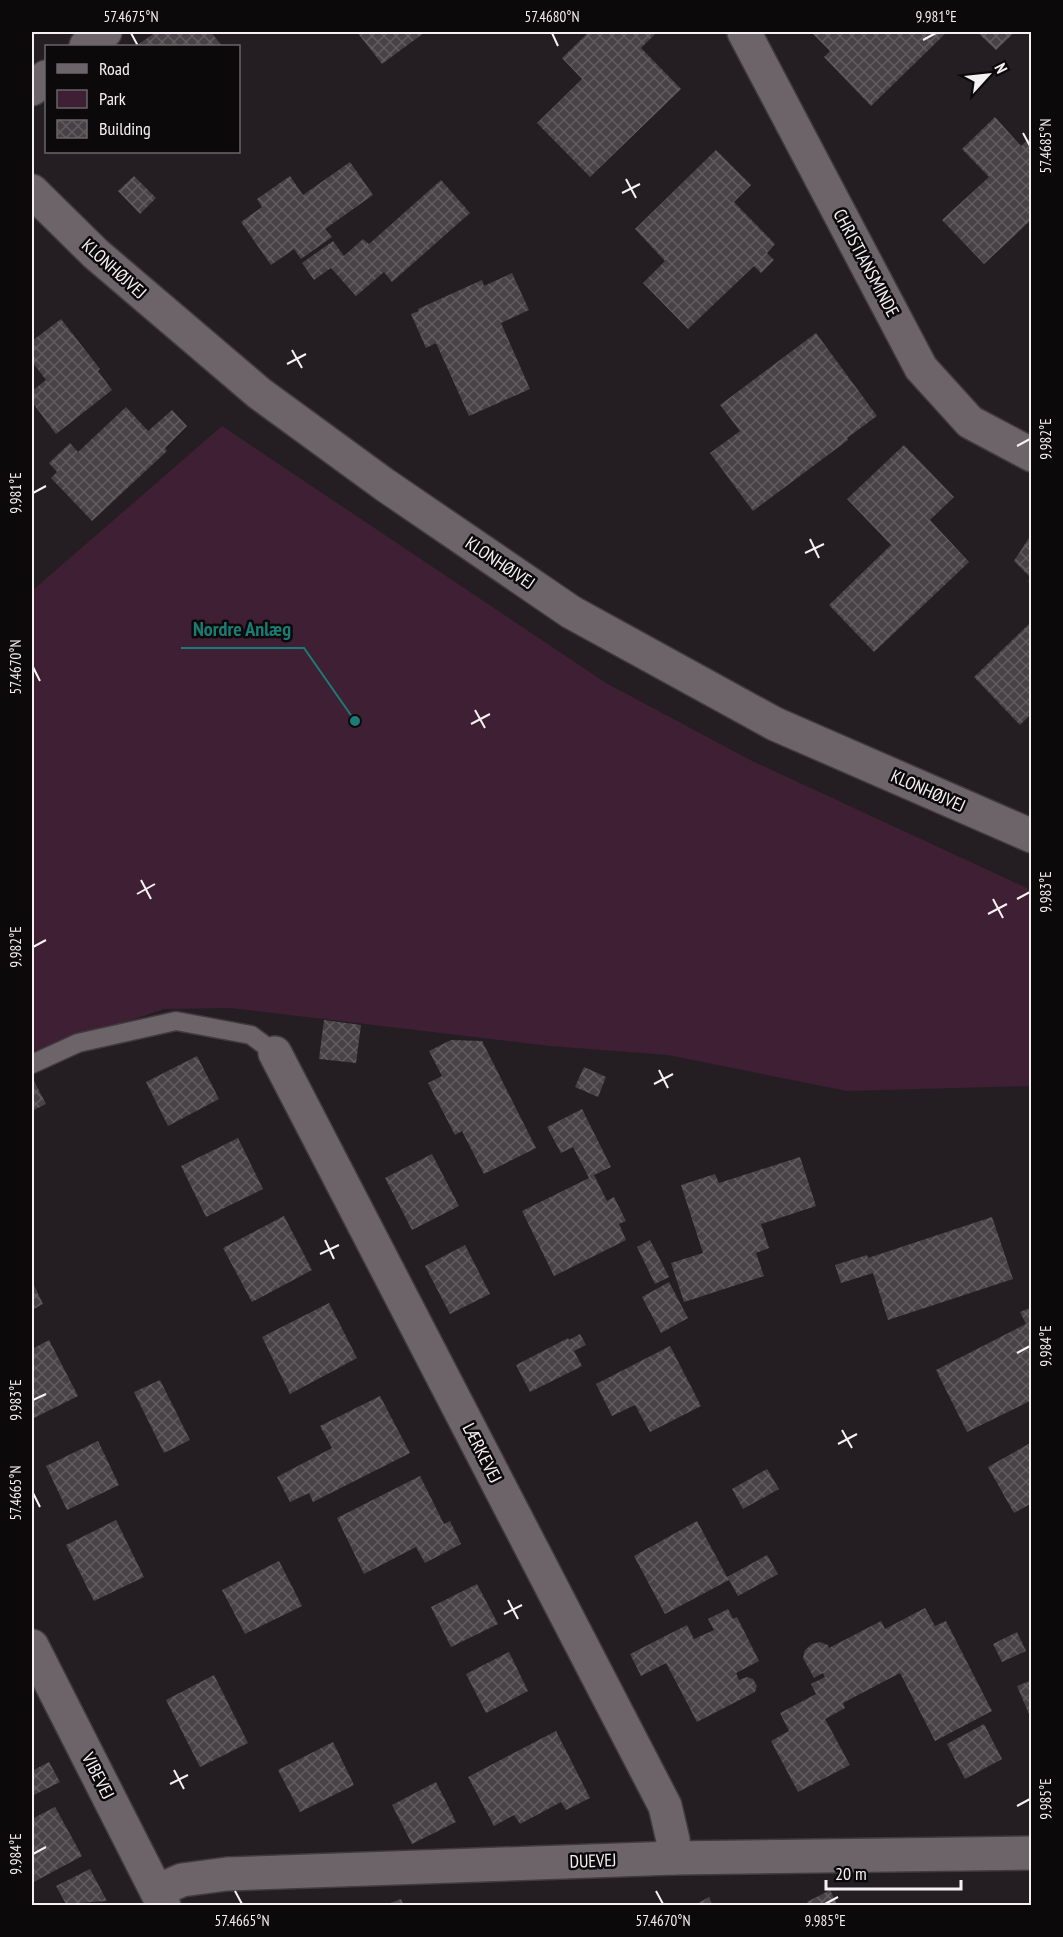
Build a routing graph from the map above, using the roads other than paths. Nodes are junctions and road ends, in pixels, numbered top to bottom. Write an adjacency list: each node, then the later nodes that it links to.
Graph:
1 (105, 32): 3 (street)
2 (744, 32): 7 (street, CHRISTIANSMINDE)
3 (87, 45)
4 (45, 78): 5 (street)
5 (32, 89)
6 (32, 191): 8 (street, KLONHØJVEJ)
7 (1032, 456)
8 (1032, 836)
9 (275, 1053): 10 (lane); 13 (street, LÆRKEVEJ)
10 (32, 1064)
11 (32, 1646): 14 (street, VIBEVEJ)
12 (1032, 1853): 13 (street, DUEVEJ)
13 (674, 1858): 14 (street, DUEVEJ)
14 (160, 1898)

